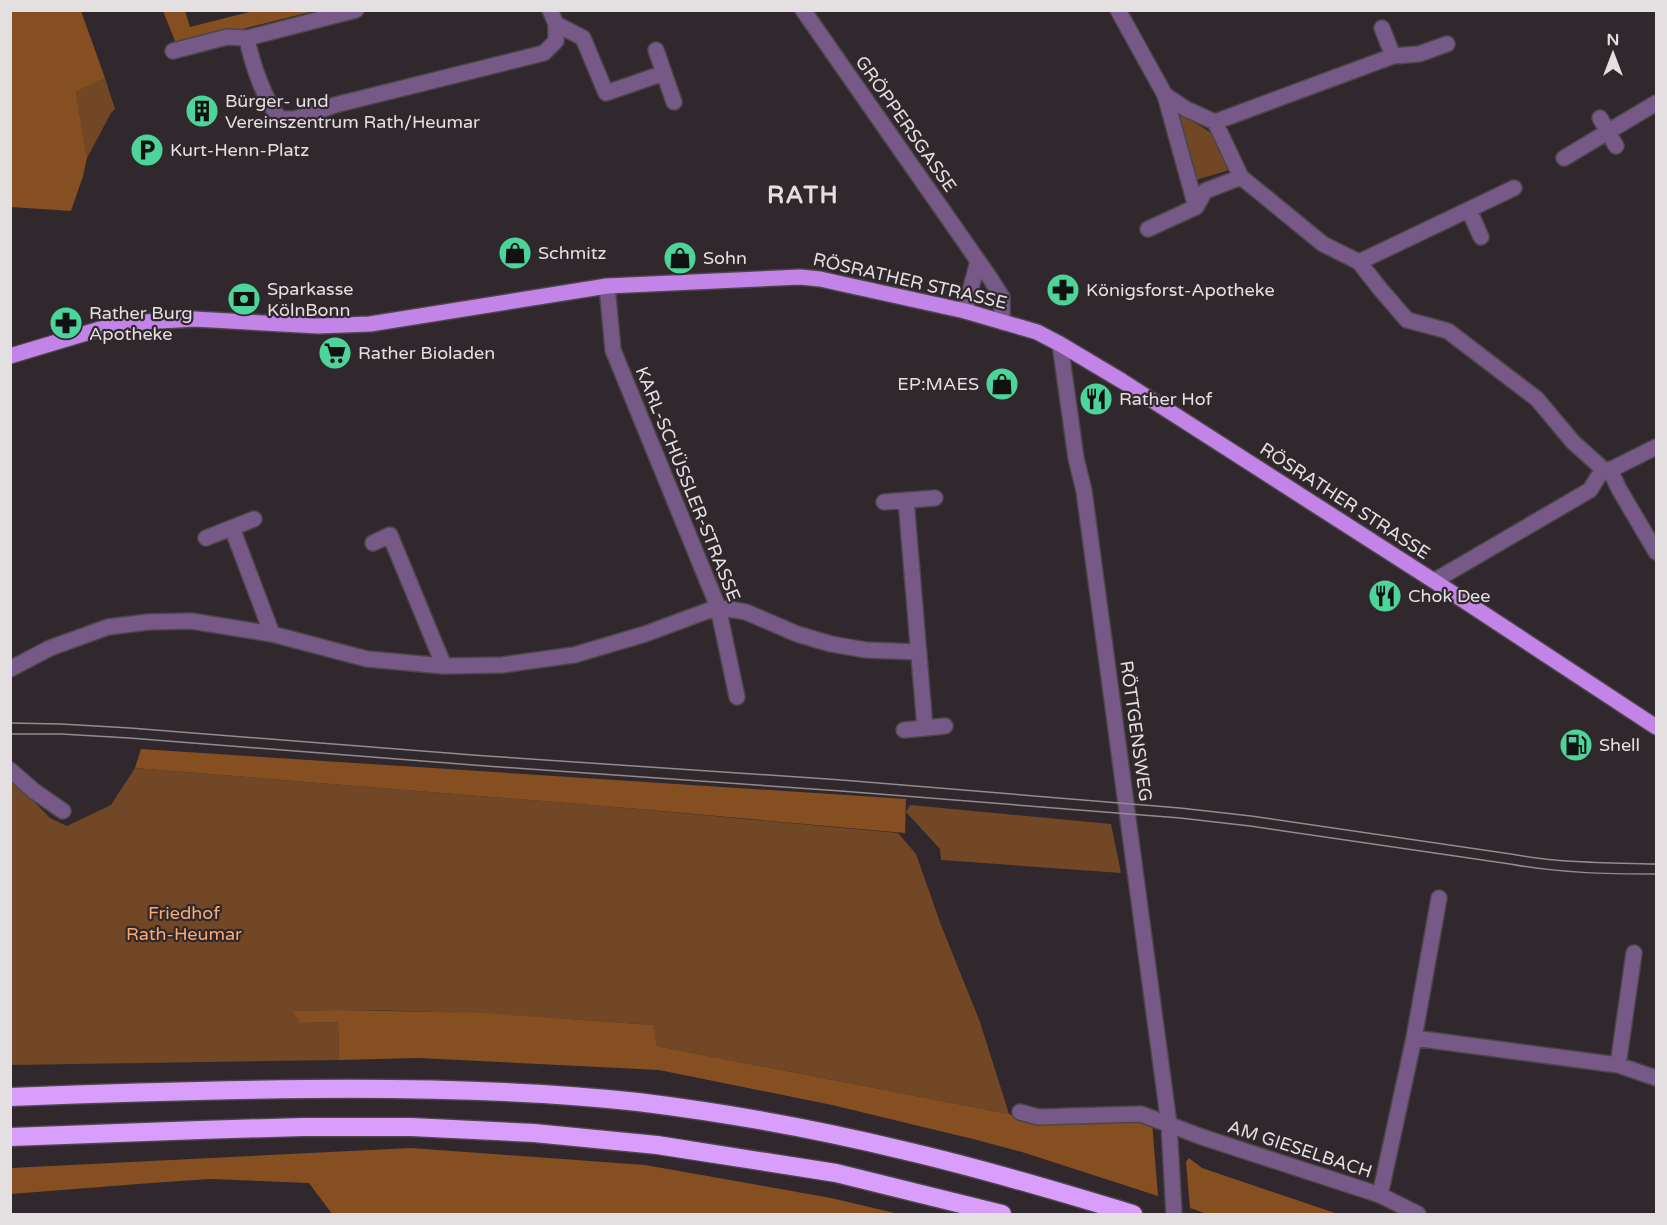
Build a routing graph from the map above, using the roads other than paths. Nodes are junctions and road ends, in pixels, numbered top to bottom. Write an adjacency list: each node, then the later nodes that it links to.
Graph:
1 (356, 10): 6 (street)
2 (802, 10): 26 (street, GRÖPPERSGASSE)
3 (1118, 10): 12 (street)
4 (553, 17): 6 (street); 11 (street)
5 (1382, 28): 10 (street)
6 (247, 38): 9 (street)
7 (1447, 44): 10 (street)
8 (656, 50): 11 (street)
9 (173, 51)
10 (1393, 56): 16 (street)
11 (664, 73): 13 (street)
12 (1165, 95): 16 (street); 22 (street)
13 (674, 102)
14 (1656, 103): 17 (street)
15 (1600, 118): 17 (street)
16 (1215, 122): 20 (street)
17 (1608, 132): 18 (street); 19 (street)
18 (1616, 146)
19 (1564, 158)
20 (1241, 177): 22 (street); 27 (street)
21 (1514, 188): 23 (street)
22 (1196, 207): 24 (street)
23 (1469, 210): 25 (street); 27 (street)
24 (1148, 229)
25 (1481, 237)
26 (978, 261): 29 (street); 30 (street, GRÖPPERSGASSE)
27 (1359, 262): 34 (street)
28 (607, 286): 29 (main road, RÖSRATHER STRASSE); 32 (main road, RÖSRATHER STRASSE); 44 (street, KARL-SCHÜSSLER-STRASSE)
29 (965, 311): 30 (main road, RÖSRATHER STRASSE)
30 (1002, 322): 31 (main road, RÖSRATHER STRASSE)
31 (1060, 344): 43 (main road, RÖSRATHER STRASSE); 63 (street, RÖTTGENSWEG)
32 (10, 356)
33 (1656, 447): 34 (street)
34 (1606, 470): 42 (street); 43 (street)
35 (935, 498): 36 (street)
36 (906, 500): 37 (street); 46 (street)
37 (884, 502)
38 (254, 519): 39 (street)
39 (232, 528): 40 (street); 45 (street)
40 (206, 538)
41 (373, 543): 47 (street)
42 (1656, 552)
43 (1434, 581): 51 (main road, RÖSRATHER STRASSE)
44 (718, 607): 46 (street); 47 (street); 49 (street, KARL-SCHÜSSLER-STRASSE)
45 (272, 634): 47 (street); 48 (street)
46 (919, 652): 52 (street)
47 (444, 666)
48 (10, 669)
49 (737, 697)
50 (945, 726): 52 (street)
51 (1656, 727)
52 (925, 728): 53 (street)
53 (904, 730)
54 (10, 770): 55 (street)
55 (63, 811)
56 (1438, 898): 58 (street)
57 (1634, 953): 59 (street)
58 (1414, 1038): 59 (street); 65 (street)
59 (1618, 1065): 60 (street)
60 (1656, 1078)
61 (10, 1097): 67 (highway)
62 (1020, 1112): 63 (street)
63 (1169, 1124): 65 (street, AM GIESELBACH); 68 (street, RÖTTGENSWEG)
64 (10, 1137): 66 (highway)
65 (1380, 1195): 69 (street, AM GIESELBACH)
66 (1002, 1215)
67 (1133, 1215)
68 (1174, 1215)
69 (1418, 1215)

